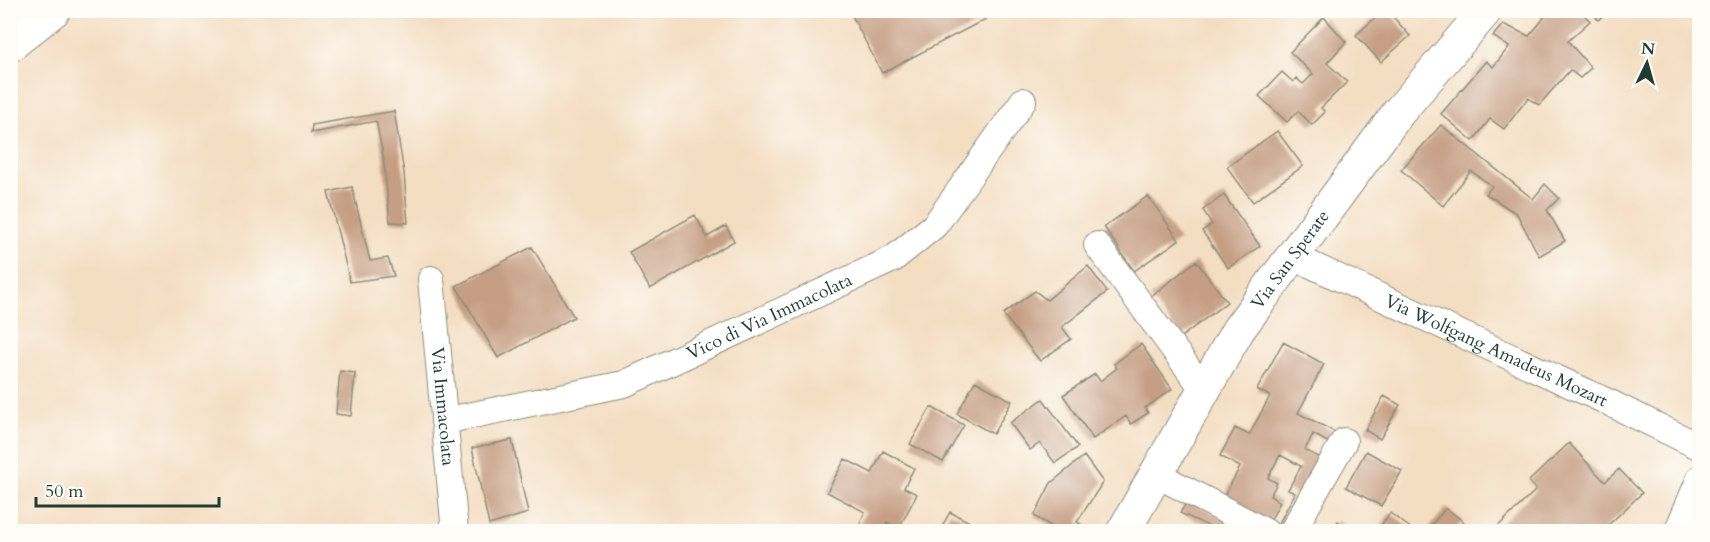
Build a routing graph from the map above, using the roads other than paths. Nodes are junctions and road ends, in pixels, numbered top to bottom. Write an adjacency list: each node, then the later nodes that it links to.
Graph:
1 (54, 10): 3 (street)
2 (1486, 10): 6 (street, Via San Sperate)
3 (10, 45)
4 (1023, 101): 9 (street, Vico di Via Immacolata)
5 (1097, 245): 8 (street)
6 (1292, 256): 8 (street, Via San Sperate); 11 (street, Via Wolfgang Amadeus Mozart)
7 (430, 279): 9 (street, Via Immacolata)
8 (1204, 390): 12 (street, Via San Sperate)
9 (444, 421): 14 (street, Via Immacolata)
10 (1344, 441): 17 (street)
11 (1700, 447)
12 (1156, 474): 15 (street, Via San Sperate); 16 (street)
13 (1700, 478): 18 (street)
14 (455, 531)
15 (1123, 531)
16 (1266, 531)
17 (1292, 531)
18 (1677, 531)

